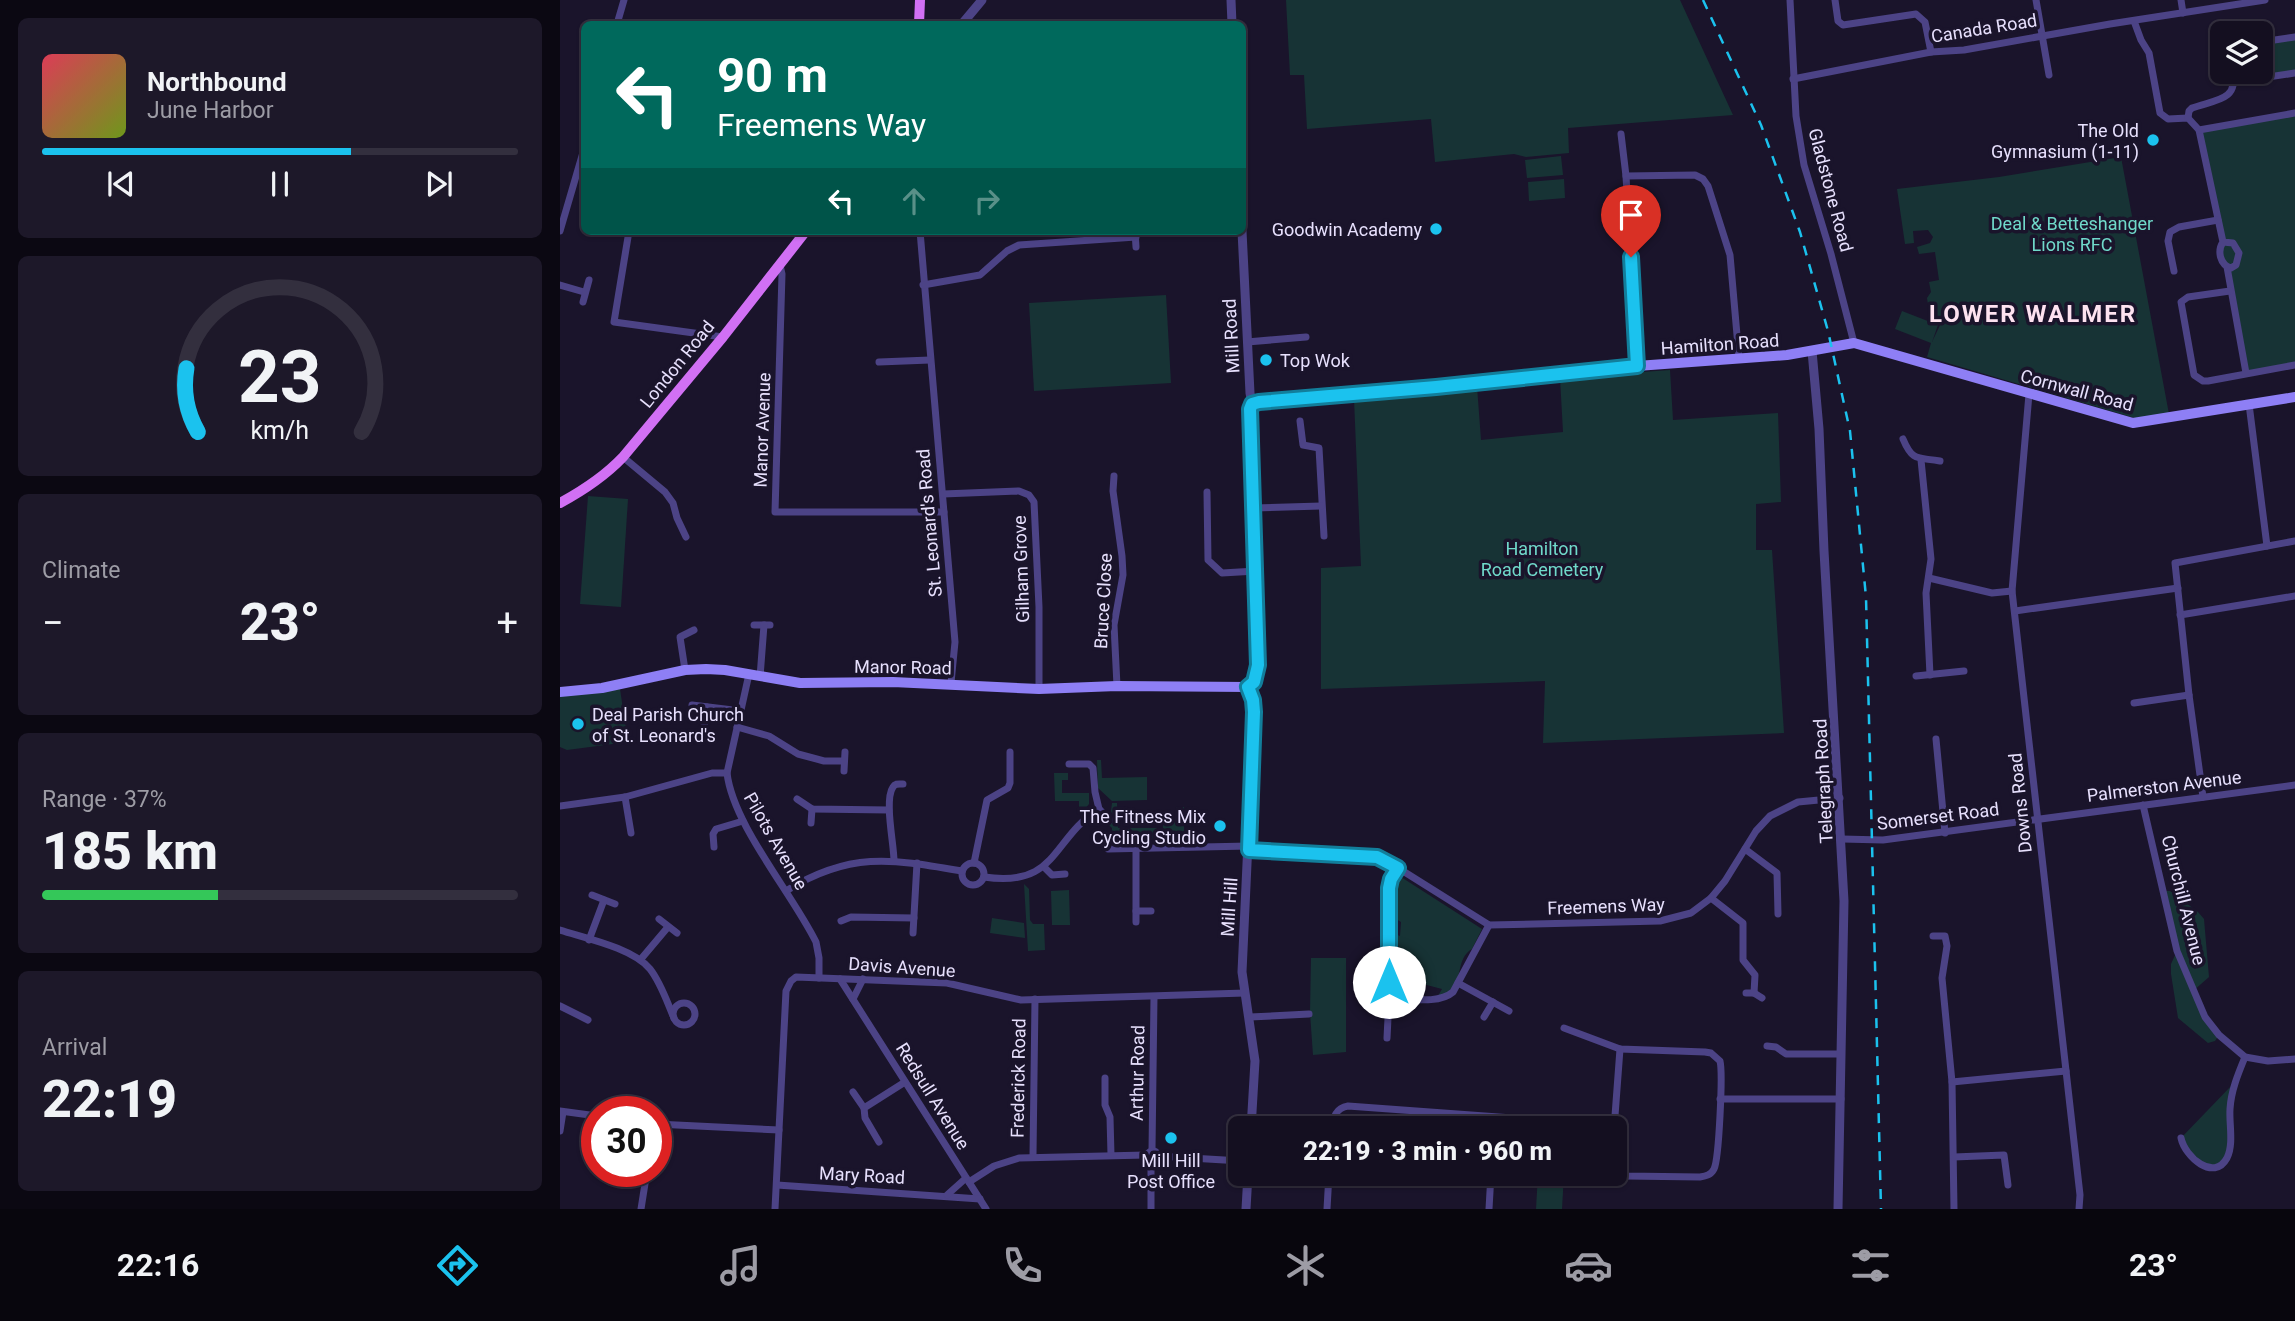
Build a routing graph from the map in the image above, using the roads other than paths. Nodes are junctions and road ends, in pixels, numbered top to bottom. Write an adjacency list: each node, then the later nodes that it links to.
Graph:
1 (624, 0): 12 (street)
2 (920, 0): 13 (main road)
3 (982, 0): 14 (street)
4 (1231, 0): 15 (street)
5 (1790, 0): 23 (street, Gladstone Road)
6 (1835, 0): 19 (street)
7 (2036, 0): 16 (street)
8 (2180, 0): 10 (street)
9 (2265, 0): 10 (street, Canada Road)
10 (2183, 13): 11 (street, Canada Road)
11 (2134, 20): 16 (street, Canada Road); 26 (street)
12 (618, 21)
13 (919, 21)
14 (964, 21)
15 (1232, 21)
16 (2043, 35): 19 (street, Canada Road); 21 (street)
17 (2295, 37): 18 (street)
18 (2273, 40)
19 (1931, 52): 23 (street, Canada Road)
20 (2295, 73): 22 (street)
21 (2049, 75)
22 (2273, 76)
23 (1793, 79): 53 (street, Gladstone Road)
24 (2234, 84): 26 (street)
25 (2295, 113): 27 (street)
26 (2188, 118): 27 (street)
27 (2199, 130): 31 (street)
28 (1620, 134): 30 (street)
29 (581, 159): 32 (street)
30 (1626, 176): 55 (street); 59 (street)
31 (2218, 220): 39 (street); 43 (street)
32 (560, 231)
33 (628, 235): 50 (street)
34 (803, 235): 41 (main road, London Road)
35 (920, 235): 46 (street, St. Leonard's Road)
36 (1125, 235): 46 (street)
37 (1136, 235): 40 (street)
38 (1242, 235): 52 (street, Mill Road)
39 (2223, 242): 42 (street); 42 (street)
40 (1136, 247)
41 (780, 265): 50 (main road, London Road); 76 (street, Manor Avenue)
42 (2227, 267): 47 (street)
43 (2174, 271)
44 (589, 280): 48 (street)
45 (560, 285): 48 (street)
46 (923, 285): 56 (street, St. Leonard's Road)
47 (2230, 291): 60 (street); 60 (street)
48 (584, 292): 49 (street)
49 (583, 302)
50 (723, 337): 67 (main road, London Road)
51 (1306, 337): 52 (street)
52 (1247, 342): 63 (street, Mill Road)
53 (1854, 343): 54 (main road, Hamilton Road); 61 (main road, Cornwall Road)
54 (1812, 351): 55 (main road, Hamilton Road); 119 (street, Telegraph Road)
55 (1739, 358): 59 (main road, Hamilton Road)
56 (930, 360): 57 (street); 72 (street, St. Leonard's Road)
57 (879, 362)
58 (2295, 365): 60 (street)
59 (1637, 366): 63 (main road, Hamilton Road)
60 (2246, 373)
61 (2029, 394): 64 (main road, Cornwall Road); 84 (street, Downs Road)
62 (2295, 397): 64 (main road, Cornwall Road)
63 (1252, 404): 75 (main road, Mill Road)
64 (2249, 404): 80 (street)
65 (1300, 421): 74 (street)
66 (1903, 439): 68 (street)
67 (623, 457): 73 (main road, London Road); 78 (street)
68 (1921, 460): 69 (street); 82 (street)
69 (1940, 461)
70 (1114, 475): 97 (street, Bruce Close)
71 (1207, 492): 81 (street)
72 (943, 494): 76 (street, St. Leonard's Road); 99 (street, Gilham Grove)
73 (560, 503)
74 (1321, 506): 75 (street); 77 (street)
75 (1254, 508): 81 (main road, Mill Road)
76 (944, 512): 96 (street, St. Leonard's Road)
77 (1324, 536)
78 (687, 537)
79 (2295, 541): 80 (street)
80 (2267, 546): 83 (street)
81 (1256, 571): 98 (main road, Mill Road)
82 (1929, 578): 84 (street); 93 (street)
83 (2178, 588): 86 (street); 87 (street)
84 (2012, 590): 86 (street, Downs Road)
85 (2295, 596): 87 (street)
86 (2015, 611): 126 (street, Downs Road)
87 (2180, 615): 101 (street)
88 (754, 625): 95 (street)
89 (694, 630): 90 (street)
90 (685, 670): 92 (main road, Manor Road); 100 (main road, Manor Road)
91 (1964, 671): 93 (street)
92 (749, 674): 95 (main road, Manor Road); 105 (street, Pilots Avenue)
93 (1930, 675): 94 (street)
94 (1916, 676)
95 (760, 677): 96 (main road, Manor Road)
96 (951, 683): 99 (main road, Manor Road)
97 (1117, 686): 98 (main road, Manor Road); 99 (main road, Manor Road)
98 (1248, 687): 134 (street, Mill Hill)
99 (1039, 689)
100 (560, 692)
101 (2189, 695): 102 (street); 118 (street)
102 (2134, 704)
103 (692, 705): 104 (street)
104 (707, 707): 105 (street); 106 (street)
105 (741, 711): 107 (street, Pilots Avenue)
106 (704, 727)
107 (737, 727): 111 (street); 114 (street, Pilots Avenue)
108 (1936, 739): 130 (street)
109 (845, 752): 111 (street)
110 (1010, 752): 140 (street)
111 (844, 761): 113 (street)
112 (1069, 764): 123 (street)
113 (844, 771)
114 (727, 773): 117 (street); 128 (street, Pilots Avenue)
115 (903, 784): 125 (street)
116 (2295, 785): 118 (street, Palmerston Avenue)
117 (625, 797): 122 (street); 131 (street)
118 (2203, 797): 121 (street, Palmerston Avenue)
119 (1840, 798): 132 (street, Telegraph Road); 137 (street, Freemens Way)
120 (797, 799): 124 (street)
121 (2143, 805): 126 (street, Palmerston Avenue); 191 (street, Churchill Avenue)
122 (560, 806)
123 (1099, 808): 127 (street); 141 (street)
124 (812, 809): 125 (street); 129 (street)
125 (889, 810): 138 (street)
126 (2037, 818): 130 (street, Somerset Road); 193 (street, Downs Road)
127 (1110, 820)
128 (743, 821): 133 (street); 146 (street, Pilots Avenue)
129 (811, 823)
130 (1945, 832): 132 (street, Somerset Road)
131 (631, 833)
132 (1842, 839): 190 (street, Telegraph Road)
133 (715, 847)
134 (1249, 848): 136 (street); 142 (street); 170 (street, Mill Hill)
135 (1108, 849): 136 (street)
136 (1136, 849): 152 (street)
137 (1745, 849): 148 (street, Freemens Way); 153 (street)
138 (894, 861): 139 (street); 146 (street)
139 (917, 863): 143 (street); 155 (street)
140 (974, 863): 143 (street); 145 (street)
141 (1044, 867): 144 (street); 145 (street)
142 (1398, 868): 158 (street); 172 (street)
143 (962, 871): 145 (street)
144 (1065, 874)
145 (984, 877)
146 (786, 891): 166 (street, Pilots Avenue)
147 (592, 895): 149 (street)
148 (1711, 898): 158 (street, Freemens Way); 173 (street)
149 (604, 900): 150 (street); 164 (street)
150 (615, 904)
151 (1151, 911): 152 (street)
152 (1136, 912): 157 (street)
153 (1778, 914)
154 (659, 919): 159 (street)
155 (914, 919): 156 (street); 162 (street)
156 (841, 921)
157 (1136, 922)
158 (1489, 925): 169 (street)
159 (668, 927): 161 (street); 165 (street)
160 (560, 930): 164 (street)
161 (677, 933)
162 (913, 933)
163 (1933, 936): 196 (street)
164 (589, 940): 165 (street)
165 (641, 960): 176 (street)
166 (819, 978): 167 (street, Davis Avenue); 208 (street, Davis Avenue)
167 (840, 979): 168 (street, Davis Avenue); 174 (street, Redsull Avenue)
168 (863, 979): 174 (street); 175 (street, Davis Avenue)
169 (1458, 984): 172 (street); 177 (street)
170 (1245, 993): 171 (street, Davis Avenue); 182 (street, Mill Hill)
171 (1154, 997): 175 (street, Davis Avenue); 213 (street, Arthur Road)
172 (1389, 998): 187 (street)
173 (1762, 998)
174 (853, 999): 195 (street, Redsull Avenue)
175 (1035, 999): 214 (street, Frederick Road)
176 (666, 1001): 178 (street); 184 (street)
177 (1493, 1002): 180 (street); 183 (street)
178 (679, 1005): 184 (street); 184 (street)
179 (560, 1006): 185 (street)
180 (1509, 1011)
181 (1309, 1014): 182 (street)
182 (1250, 1017): 203 (street, Mill Hill)
183 (1484, 1017)
184 (674, 1018)
185 (589, 1020)
186 (1564, 1028): 189 (street)
187 (1387, 1038)
188 (1767, 1046): 190 (street)
189 (1620, 1049): 198 (street); 206 (street)
190 (1841, 1054): 199 (street, Telegraph Road)
191 (2245, 1057): 192 (street); 210 (street)
192 (2295, 1059)
193 (2066, 1071): 196 (street); 236 (street, Downs Road)
194 (1105, 1078): 212 (street)
195 (905, 1082): 200 (street); 218 (street, Redsull Avenue)
196 (1952, 1082): 215 (street)
197 (853, 1091): 200 (street)
198 (1720, 1099): 199 (street); 217 (street)
199 (1841, 1099): 234 (street, Telegraph Road)
200 (864, 1108): 211 (street)
201 (562, 1112): 202 (street); 209 (street)
202 (581, 1114)
203 (1252, 1116)
204 (1335, 1116): 205 (street)
205 (1470, 1116)
206 (1615, 1116)
207 (672, 1125): 208 (street)
208 (779, 1130): 219 (street)
209 (560, 1131)
210 (2181, 1138)
211 (879, 1142)
212 (1111, 1155): 213 (street); 214 (street)
213 (1151, 1155): 216 (street); 230 (street, Arthur Road)
214 (1033, 1156): 218 (street)
215 (1954, 1157): 220 (street); 235 (street)
216 (1228, 1160)
217 (1627, 1175)
218 (968, 1180): 225 (street); 226 (street, Redsull Avenue)
219 (777, 1185): 225 (street, Mary Road); 228 (street)
220 (2008, 1185)
221 (1247, 1186): 231 (street)
222 (1328, 1186): 232 (street)
223 (1490, 1186): 233 (street)
224 (644, 1187): 227 (street)
225 (946, 1196): 226 (street, Mary Road)
226 (980, 1199): 229 (street, Redsull Avenue)
227 (641, 1209)
228 (775, 1209)
229 (986, 1209)
230 (1151, 1209)
231 (1246, 1209)
232 (1327, 1209)
233 (1489, 1209)
234 (1838, 1209)
235 (1954, 1209)
236 (2079, 1209)

